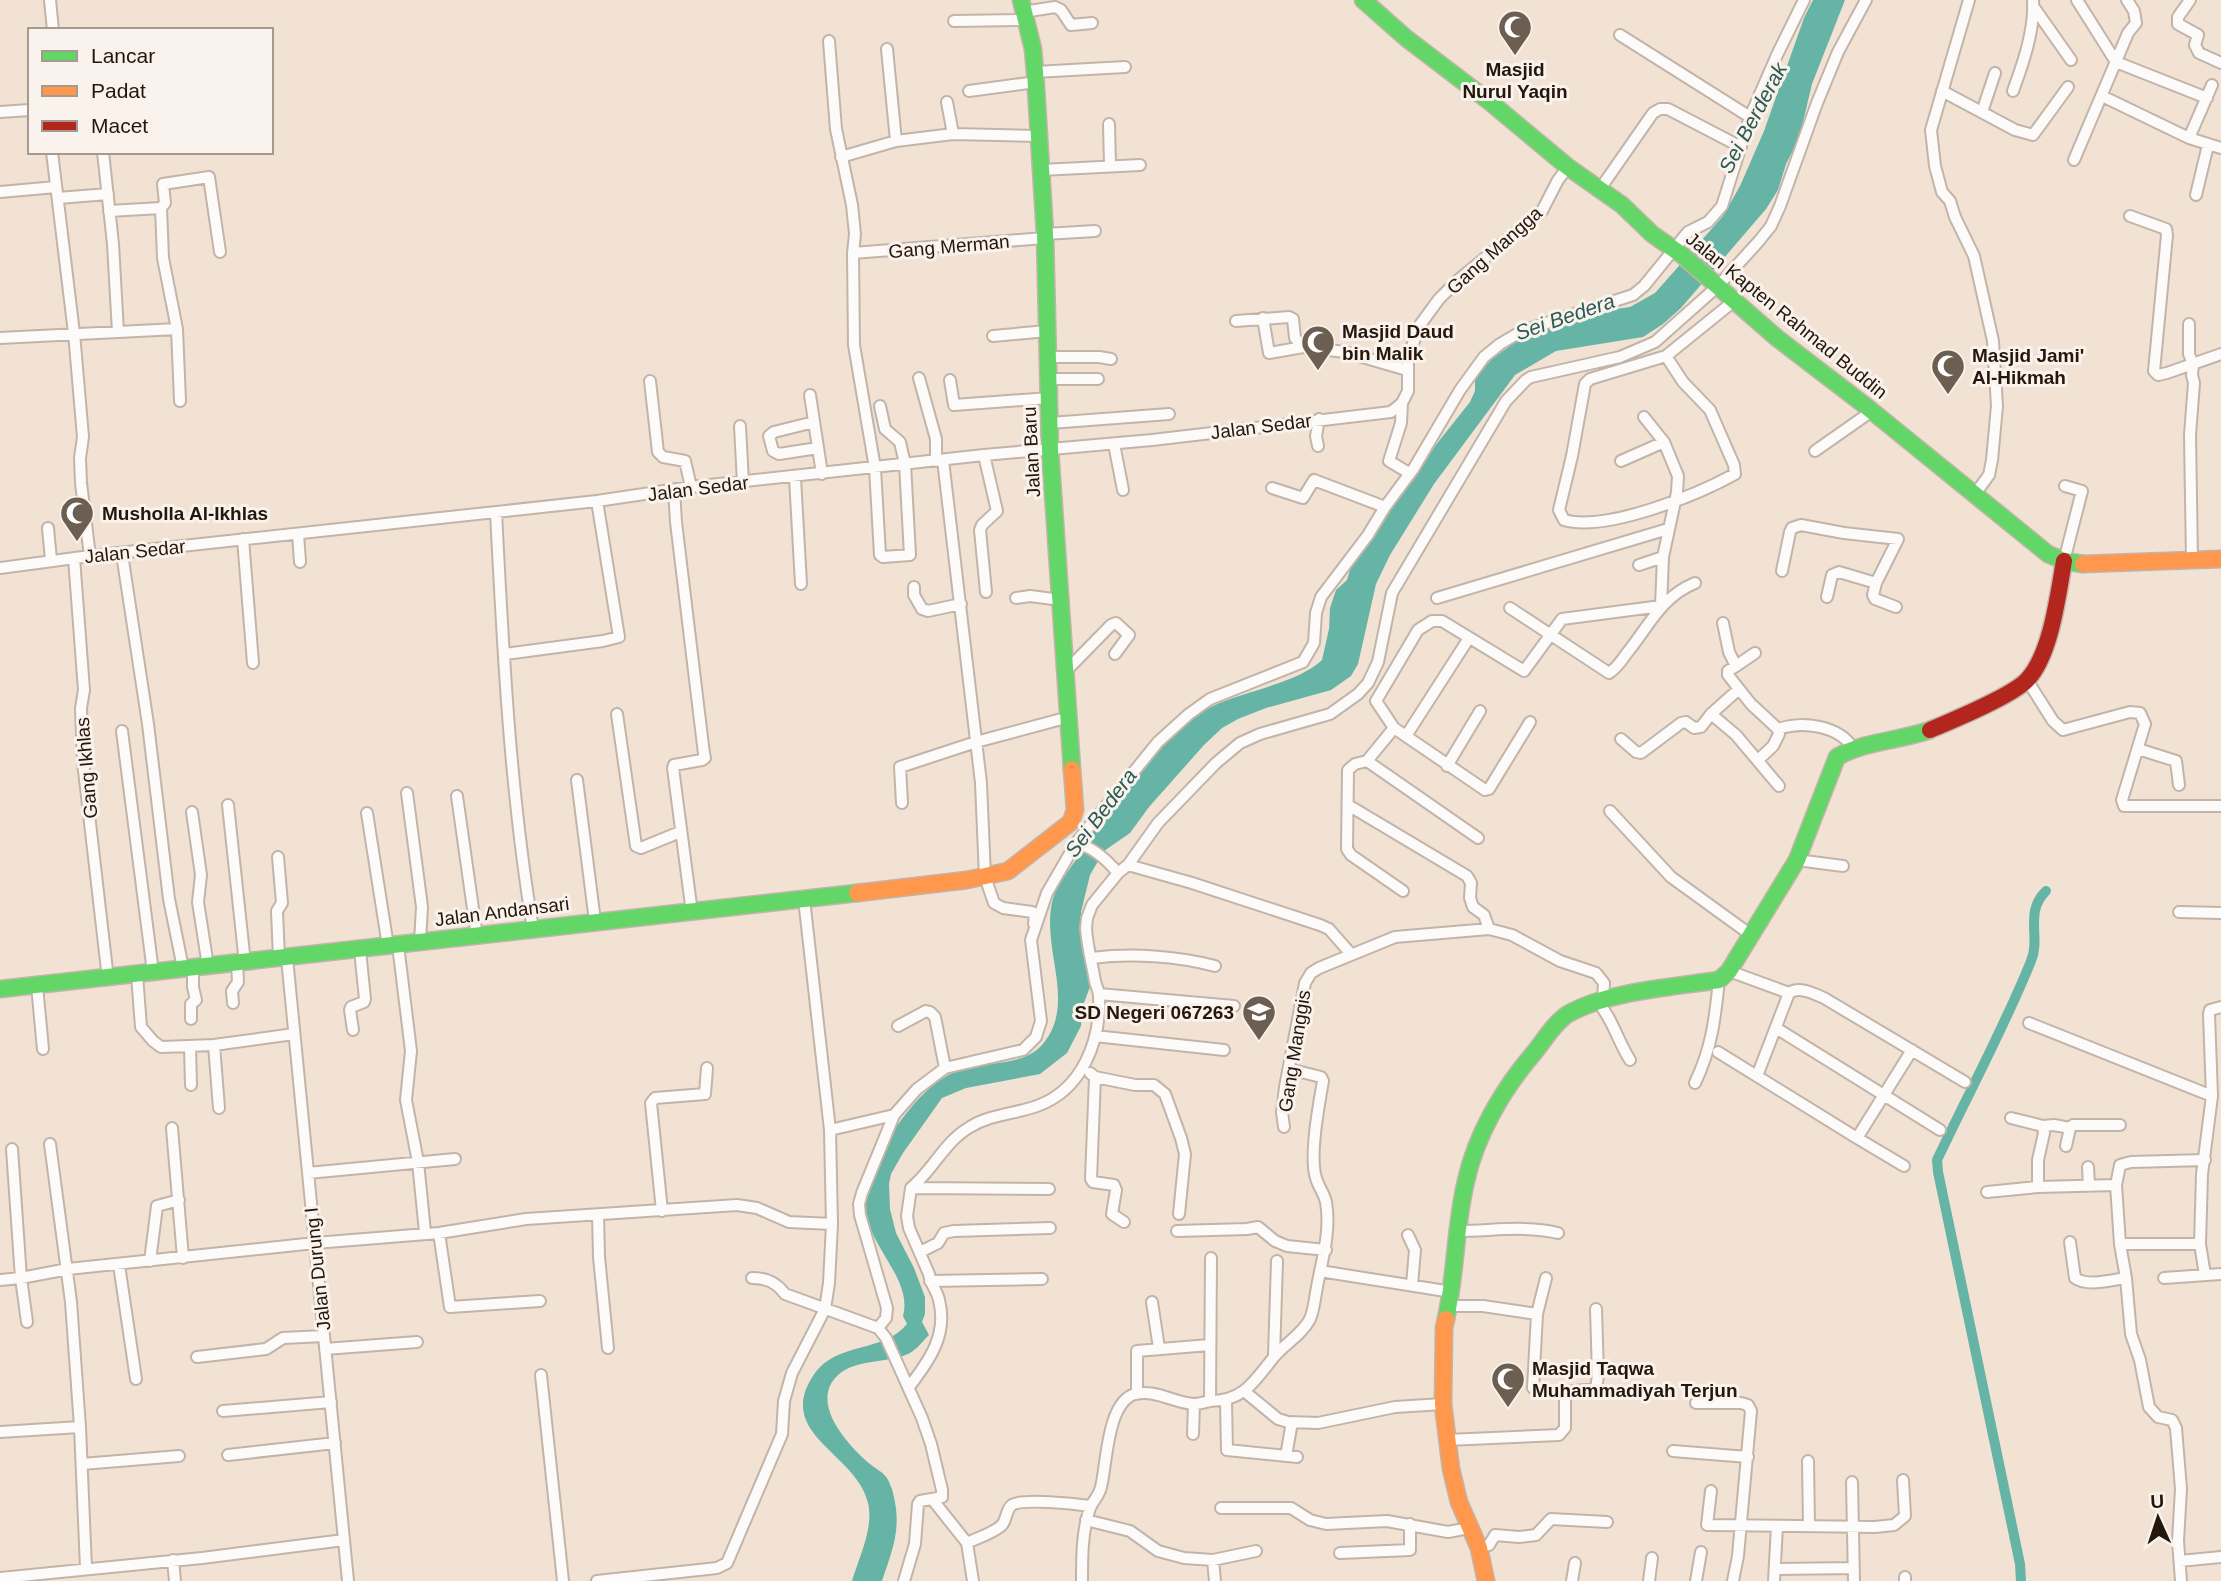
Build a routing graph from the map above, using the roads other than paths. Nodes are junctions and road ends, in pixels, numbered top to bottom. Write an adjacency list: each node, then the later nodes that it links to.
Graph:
1 (50, 0): 13 (street)
2 (1804, 0): 34 (street)
3 (1866, 0): 64 (street)
4 (1969, 0): 26 (street)
5 (2077, 0): 18 (street)
6 (2127, 0): 18 (street)
7 (2190, 0): 19 (street)
8 (1366, 2): 49 (street, Jalan Kapten Rahmad Buddin)
9 (2033, 3): 17 (street); 27 (street)
10 (1023, 11): 11 (street); 12 (street); 22 (street, Jalan Baru)
11 (954, 21)
12 (1092, 23)
13 (52, 28)
14 (1620, 36): 34 (street)
15 (830, 41): 45 (street)
16 (887, 49): 39 (street)
17 (2071, 60)
18 (2116, 62): 28 (street); 29 (street)
19 (2221, 63)
20 (1125, 67): 22 (street)
21 (1995, 74): 33 (street)
22 (1036, 77): 25 (street); 37 (street, Jalan Baru)
23 (2212, 85): 29 (street)
24 (2068, 87): 33 (street)
25 (969, 91)
26 (1942, 91): 33 (street); 119 (street)
27 (2013, 91)
28 (2102, 96): 38 (street); 46 (street)
29 (2207, 98): 38 (street)
30 (947, 102): 36 (street)
31 (28, 110): 32 (street)
32 (0, 112)
33 (1982, 112)
34 (1750, 117): 41 (street)
35 (1109, 124): 47 (street)
36 (953, 134): 37 (street); 39 (street)
37 (1038, 136): 50 (street, Jalan Baru)
38 (2189, 138): 40 (street)
39 (896, 141): 45 (street)
40 (2208, 145): 42 (street); 55 (street)
41 (1741, 147): 51 (street); 63 (street)
42 (2221, 148)
43 (52, 154): 53 (street)
44 (103, 154): 54 (street)
45 (841, 157): 62 (street)
46 (2074, 160)
47 (1110, 165): 48 (street); 50 (street)
48 (1140, 165)
49 (1568, 167): 51 (street, Jalan Kapten Rahmad Buddin); 81 (street, Gang Mangga)
50 (1041, 170): 60 (street, Jalan Baru)
51 (1600, 189): 63 (street, Jalan Kapten Rahmad Buddin)
52 (0, 192): 53 (street)
53 (57, 192): 54 (street); 72 (street)
54 (108, 194): 57 (street)
55 (2196, 195)
56 (161, 208): 57 (street); 61 (street); 69 (street)
57 (109, 211): 71 (street)
58 (2130, 216): 80 (street)
59 (1095, 231): 60 (street, Gang Merman)
60 (1045, 236): 62 (street, Gang Merman); 70 (street, Jalan Baru)
61 (220, 252)
62 (853, 253): 109 (street)
63 (1678, 253): 64 (street, Jalan Kapten Rahmad Buddin); 111 (street)
64 (1712, 282): 65 (street, Jalan Kapten Rahmad Buddin); 197 (street)
65 (1734, 301): 77 (street); 92 (street, Jalan Kapten Rahmad Buddin)
66 (1263, 318): 67 (street); 75 (street); 75 (street)
67 (1236, 321)
68 (2189, 324): 80 (street)
69 (177, 329): 71 (street); 89 (street)
70 (1047, 331): 73 (street); 78 (street, Jalan Baru)
71 (118, 332): 72 (street)
72 (74, 333): 74 (street); 129 (street)
73 (993, 336)
74 (0, 338)
75 (1303, 347): 81 (street)
76 (2221, 354): 80 (street)
77 (1666, 356): 121 (street); 121 (street)
78 (1048, 358): 79 (street); 83 (street, Jalan Baru)
79 (1111, 359)
80 (2193, 365): 134 (street)
81 (1407, 370): 91 (street, Gang Mangga)
82 (919, 378): 106 (street)
83 (1049, 379): 84 (street); 88 (street, Jalan Baru)
84 (1098, 379)
85 (950, 380): 88 (street)
86 (650, 381): 115 (street)
87 (810, 395): 96 (street)
88 (1049, 398): 97 (street, Jalan Baru)
89 (180, 401)
90 (880, 406): 108 (street)
91 (1399, 407): 95 (street, Jalan Sedar); 111 (street, Gang Mangga)
92 (1872, 411): 104 (street); 119 (street, Jalan Kapten Rahmad Buddin)
93 (1169, 414): 97 (street)
94 (1644, 417): 99 (street)
95 (1319, 419): 100 (street, Jalan Sedar); 101 (street)
96 (814, 422): 102 (street); 102 (street)
97 (1050, 423): 103 (street, Jalan Baru)
98 (740, 426): 113 (street)
99 (1664, 442): 107 (street); 121 (street)
100 (1114, 444): 103 (street, Jalan Sedar); 118 (street)
101 (1318, 446)
102 (818, 448): 110 (street)
103 (1050, 450): 105 (street, Jalan Sedar); 148 (street, Jalan Baru)
104 (1815, 451)
105 (984, 455): 106 (street, Jalan Sedar); 144 (street)
106 (940, 460): 108 (street, Jalan Sedar); 149 (street)
107 (1621, 461)
108 (905, 464): 109 (street, Jalan Sedar); 109 (street)
109 (875, 468): 110 (street, Jalan Sedar)
110 (822, 474): 112 (street, Jalan Sedar)
111 (1409, 474): 122 (street)
112 (794, 478): 113 (street, Jalan Sedar); 142 (street)
113 (743, 483): 115 (street, Jalan Sedar)
114 (2065, 486): 135 (street)
115 (691, 487): 117 (street, Jalan Sedar)
116 (1272, 488): 122 (street)
117 (674, 490): 120 (street, Jalan Sedar); 192 (street)
118 (1123, 490)
119 (1975, 494): 135 (street, Jalan Kapten Rahmad Buddin)
120 (597, 501): 123 (street, Jalan Sedar); 157 (street)
121 (1675, 502): 125 (street)
122 (1385, 507): 194 (street)
123 (496, 512): 126 (street, Jalan Sedar); 157 (street)
124 (48, 528): 133 (street)
125 (1668, 529): 130 (street); 147 (street)
126 (298, 534): 127 (street, Jalan Sedar); 136 (street)
127 (243, 539): 128 (street, Jalan Sedar); 159 (street)
128 (122, 554): 129 (street, Jalan Sedar); 221 (street)
129 (90, 556): 131 (street, Jalan Sedar)
130 (1662, 557): 137 (street); 150 (street)
131 (74, 558): 133 (street, Jalan Sedar); 224 (street, Gang Ikhlas)
132 (2221, 559): 134 (street, Jalan Kapten Rahmad Buddin)
133 (51, 560): 138 (street, Jalan Sedar)
134 (2192, 560): 135 (street, Jalan Kapten Rahmad Buddin)
135 (2064, 561): 162 (street)
136 (300, 562)
137 (1639, 565)
138 (0, 568)
139 (1782, 571): 141 (street)
140 (1695, 583): 150 (street)
141 (1876, 583): 145 (street); 151 (street)
142 (801, 584)
143 (914, 587): 149 (street)
144 (986, 592)
145 (1827, 597)
146 (1016, 598): 148 (street)
147 (1437, 598)
148 (1061, 600): 161 (street, Jalan Baru)
149 (961, 604): 174 (street)
150 (1661, 606): 154 (street); 154 (street)
151 (1896, 607)
152 (1510, 608): 154 (street)
153 (1723, 623): 160 (street)
154 (1551, 635): 155 (street)
155 (1469, 638): 169 (street); 172 (street)
156 (1755, 653): 160 (street)
157 (505, 654): 208 (street)
158 (1115, 654): 161 (street)
159 (253, 663)
160 (1736, 666): 163 (street)
161 (1065, 671): 167 (street, Jalan Baru)
162 (2027, 680): 175 (street); 176 (street)
163 (1739, 689): 166 (street); 170 (street)
164 (1480, 711): 179 (street)
165 (617, 714): 192 (street)
166 (1711, 714): 173 (street); 177 (street)
167 (1069, 717): 174 (street); 199 (street, Jalan Baru)
168 (1531, 723): 179 (street)
169 (1394, 728): 172 (street); 178 (street)
170 (1778, 729): 175 (street); 177 (street)
171 (122, 731): 222 (street)
172 (1406, 736): 179 (street)
173 (1621, 739)
174 (976, 742): 185 (street); 201 (street)
175 (1853, 748): 196 (street)
176 (2138, 749): 181 (street); 188 (street)
177 (1758, 760): 182 (street)
178 (1367, 761): 187 (street); 193 (street)
179 (1447, 766)
180 (577, 780): 207 (street)
181 (2179, 785)
182 (1779, 786)
183 (407, 793): 213 (street)
184 (457, 796): 212 (street)
185 (902, 803)
186 (228, 805): 219 (street)
187 (1348, 805): 202 (street); 209 (street)
188 (2221, 806)
189 (1610, 811): 211 (street)
190 (192, 812): 221 (street)
191 (367, 813): 214 (street)
192 (680, 832): 204 (street)
193 (1478, 838)
194 (1079, 844): 200 (street); 210 (street)
195 (278, 857): 217 (street, Jalan Durung I)
196 (1797, 860): 198 (street); 211 (street)
197 (1128, 865): 200 (street); 216 (street)
198 (1843, 866)
199 (1008, 871): 201 (street, Jalan Andansari)
200 (1118, 873): 218 (street)
201 (985, 877): 203 (street, Jalan Andansari); 210 (street)
202 (1403, 891)
203 (804, 899): 204 (street, Jalan Andansari); 266 (street)
204 (692, 912): 207 (street, Jalan Andansari)
205 (2179, 912): 206 (street)
206 (2221, 913)
207 (595, 921): 208 (street, Jalan Andansari)
208 (533, 929): 212 (street, Jalan Andansari)
209 (1489, 929): 216 (street, Gang Manggis); 229 (street, Gang Manggis)
210 (1032, 933): 249 (street)
211 (1751, 936): 223 (street)
212 (477, 937): 213 (street, Jalan Andansari)
213 (420, 942): 214 (street, Jalan Andansari)
214 (393, 945): 215 (street, Jalan Andansari); 274 (street)
215 (359, 950): 217 (street, Jalan Andansari); 237 (street)
216 (1351, 954): 250 (street, Gang Manggis)
217 (283, 958): 219 (street, Jalan Andansari); 238 (street, Jalan Durung I)
218 (1092, 958): 220 (street); 228 (street)
219 (241, 963): 221 (street, Jalan Andansari); 230 (street)
220 (1215, 966)
221 (195, 967): 222 (street, Jalan Andansari); 233 (street)
222 (145, 974): 224 (street, Jalan Andansari); 241 (street)
223 (1724, 975): 227 (street); 229 (street); 254 (street)
224 (108, 979): 225 (street, Jalan Andansari)
225 (37, 986): 226 (street, Jalan Andansari); 242 (street)
226 (0, 989)
227 (1789, 993): 236 (street); 244 (street)
228 (1099, 994): 231 (street); 239 (street)
229 (1600, 1000): 246 (street); 292 (street)
230 (233, 1003)
231 (1234, 1006)
232 (2221, 1007): 257 (street)
233 (191, 1019)
234 (2029, 1023): 257 (street)
235 (898, 1026): 249 (street)
236 (1776, 1028): 251 (street); 256 (street)
237 (353, 1030)
238 (294, 1034): 240 (street); 277 (street, Jalan Durung I)
239 (1095, 1036): 243 (street); 247 (street)
240 (214, 1045): 241 (street); 258 (street)
241 (190, 1047): 255 (street)
242 (43, 1049)
243 (1224, 1049)
244 (1912, 1050): 253 (street); 256 (street)
245 (1717, 1052): 251 (street)
246 (1630, 1060)
247 (1084, 1065): 252 (street); 281 (street)
248 (707, 1068): 285 (street)
249 (945, 1068): 259 (street)
250 (1289, 1069): 263 (street, Gang Manggis); 301 (street)
251 (1757, 1076): 268 (street)
252 (1095, 1077): 286 (street); 288 (street)
253 (1965, 1082)
254 (1695, 1083)
255 (191, 1085)
256 (1884, 1095): 267 (street); 268 (street)
257 (2212, 1096): 273 (street)
258 (219, 1108)
259 (894, 1115): 266 (street); 328 (street)
260 (2011, 1118): 262 (street)
261 (2120, 1125): 265 (street)
262 (2043, 1126): 265 (street); 279 (street)
263 (1284, 1127)
264 (172, 1128): 284 (street)
265 (2070, 1128): 270 (street)
266 (830, 1130): 289 (street)
267 (1940, 1130)
268 (1857, 1138): 275 (street)
269 (50, 1144): 308 (street)
270 (2066, 1146)
271 (12, 1149): 312 (street)
272 (455, 1159): 274 (street)
273 (2204, 1160): 278 (street); 300 (street)
274 (418, 1162): 277 (street); 293 (street)
275 (1904, 1166)
276 (2088, 1167): 280 (street)
277 (308, 1173): 298 (street, Jalan Durung I)
278 (2116, 1185): 280 (street); 299 (street)
279 (2038, 1186): 280 (street); 283 (street)
280 (2089, 1186)
281 (911, 1188): 282 (street); 302 (street)
282 (1049, 1189)
283 (1987, 1192)
284 (178, 1200): 303 (street); 305 (street)
285 (662, 1211): 287 (street); 289 (street)
286 (1179, 1214)
287 (598, 1215): 294 (street); 332 (street)
288 (1124, 1222)
289 (832, 1224): 324 (street)
290 (1050, 1228): 302 (street)
291 (1177, 1231): 301 (street)
292 (1458, 1231): 295 (street); 321 (street)
293 (425, 1232): 294 (street); 298 (street)
294 (439, 1233): 322 (street)
295 (1558, 1233)
296 (1408, 1234): 320 (street)
297 (2070, 1242): 315 (street)
298 (315, 1243): 303 (street); 329 (street, Jalan Durung I)
299 (2120, 1244): 300 (street); 315 (street)
300 (2200, 1244): 311 (street)
301 (1326, 1250): 309 (street)
302 (920, 1252): 319 (street)
303 (183, 1258): 305 (street)
304 (1211, 1258): 331 (street)
305 (150, 1261): 307 (street)
306 (1278, 1261): 335 (street)
307 (119, 1265): 308 (street); 338 (street)
308 (68, 1269): 312 (street); 351 (street)
309 (1320, 1271): 320 (street); 335 (street)
310 (2221, 1274): 311 (street)
311 (2205, 1275): 316 (street)
312 (21, 1278): 318 (street); 327 (street)
313 (752, 1278): 324 (street)
314 (1546, 1278): 326 (street)
315 (2126, 1278): 386 (street)
316 (2164, 1278)
317 (1042, 1279): 319 (street)
318 (0, 1280)
319 (930, 1281): 339 (street)
320 (1412, 1285): 321 (street)
321 (1450, 1299): 326 (street); 348 (street)
322 (540, 1301)
323 (1152, 1302): 333 (street)
324 (825, 1309): 328 (street); 396 (street)
325 (1596, 1309): 354 (street)
326 (1537, 1314): 340 (street)
327 (27, 1322)
328 (878, 1328): 339 (street)
329 (324, 1336): 334 (street, Jalan Durung I); 336 (street)
330 (417, 1342): 334 (street)
331 (1209, 1345): 333 (street); 343 (street)
332 (608, 1348)
333 (1158, 1348): 342 (street)
334 (325, 1349): 345 (street, Jalan Durung I)
335 (1274, 1356): 341 (street)
336 (197, 1357)
337 (541, 1375): 395 (street)
338 (136, 1379)
339 (909, 1387): 365 (street)
340 (1533, 1388)
341 (1244, 1391): 344 (street); 350 (street)
342 (1137, 1394): 347 (street); 366 (street)
343 (1210, 1401): 344 (street); 347 (street)
344 (1226, 1401): 350 (street)
345 (331, 1402): 349 (street); 355 (street, Jalan Durung I)
346 (1696, 1403): 359 (street)
347 (1194, 1404): 353 (street)
348 (1443, 1404): 350 (street); 354 (street)
349 (223, 1411)
350 (1292, 1422)
351 (80, 1427): 352 (street); 361 (street)
352 (0, 1432)
353 (1193, 1434)
354 (1447, 1440): 375 (street)
355 (334, 1443): 357 (street); 376 (street, Jalan Durung I)
356 (1673, 1451): 359 (street)
357 (228, 1455)
358 (179, 1456): 361 (street)
359 (1748, 1457): 374 (street)
360 (1808, 1461): 371 (street)
361 (82, 1464): 388 (street)
362 (1903, 1480): 373 (street)
363 (1852, 1482): 373 (street)
364 (1710, 1491): 374 (street)
365 (932, 1499): 377 (street); 397 (street)
366 (1090, 1506): 368 (street); 377 (street)
367 (1221, 1508): 370 (street)
368 (1086, 1520): 385 (street); 399 (street)
369 (1607, 1522): 378 (street)
370 (1410, 1524): 375 (street); 381 (street)
371 (1809, 1525): 372 (street); 373 (street)
372 (1777, 1526): 374 (street); 391 (street)
373 (1853, 1526): 389 (street)
374 (1740, 1527): 405 (street)
375 (1469, 1528): 378 (street)
376 (344, 1540): 384 (street); 394 (street, Jalan Durung I)
377 (967, 1544): 398 (street)
378 (1479, 1548): 401 (street)
379 (1256, 1551): 385 (street)
380 (1701, 1552): 404 (street)
381 (1340, 1553)
382 (2221, 1557): 386 (street)
383 (1651, 1558): 403 (street)
384 (173, 1560): 388 (street); 393 (street)
385 (1213, 1560): 400 (street)
386 (2180, 1562): 407 (street)
387 (1575, 1563): 402 (street)
388 (86, 1568): 390 (street)
389 (1853, 1568): 391 (street); 406 (street)
390 (71, 1575): 392 (street)
391 (1775, 1575)
392 (0, 1578)
393 (175, 1581)
394 (348, 1581)
395 (563, 1581)
396 (597, 1581)
397 (904, 1581)
398 (973, 1581)
399 (1082, 1581)
400 (1215, 1581)
401 (1486, 1581)
402 (1572, 1581)
403 (1649, 1581)
404 (1696, 1581)
405 (1733, 1581)
406 (1854, 1581)
407 (2181, 1581)

